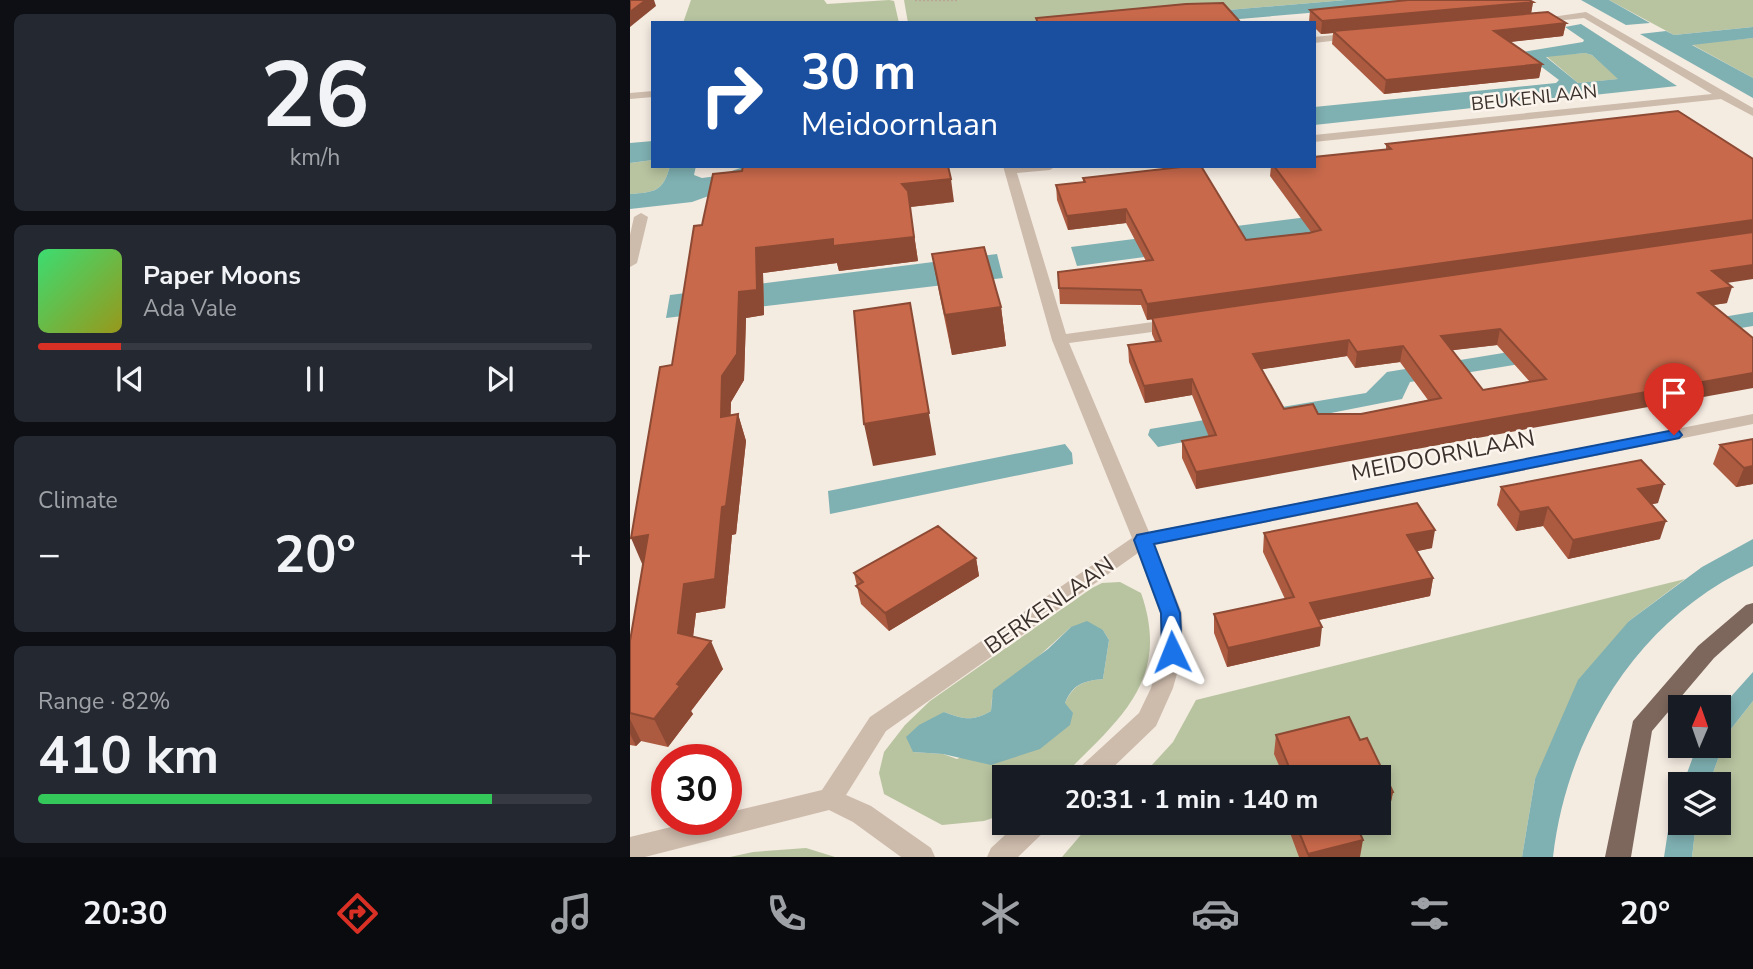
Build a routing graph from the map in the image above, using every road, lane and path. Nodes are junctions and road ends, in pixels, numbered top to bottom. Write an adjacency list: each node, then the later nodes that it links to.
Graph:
1 (915, 0): 2 (path)
2 (958, 0)
3 (1518, 21): 8 (street)
4 (1368, 35): 5 (street)
5 (1316, 40)
6 (651, 94): 7 (street)
7 (630, 96)
8 (1723, 96): 9 (street); 10 (street, BEUKENLAAN)
9 (1753, 113)
10 (1316, 139)
11 (1010, 168): 15 (street)
12 (641, 217): 13 (street)
13 (630, 259)
14 (1185, 322): 15 (street)
15 (1060, 340): 17 (street)
16 (1753, 419): 17 (street, MEIDOORNLAAN)
17 (1143, 540): 19 (street); 20 (street, BERKENLAAN)
18 (1753, 611): 25 (main road)
19 (1099, 765)
20 (830, 799): 22 (street); 23 (street)
21 (1023, 835): 24 (street)
22 (630, 849)
23 (922, 857)
24 (1000, 857)
25 (1618, 857)

